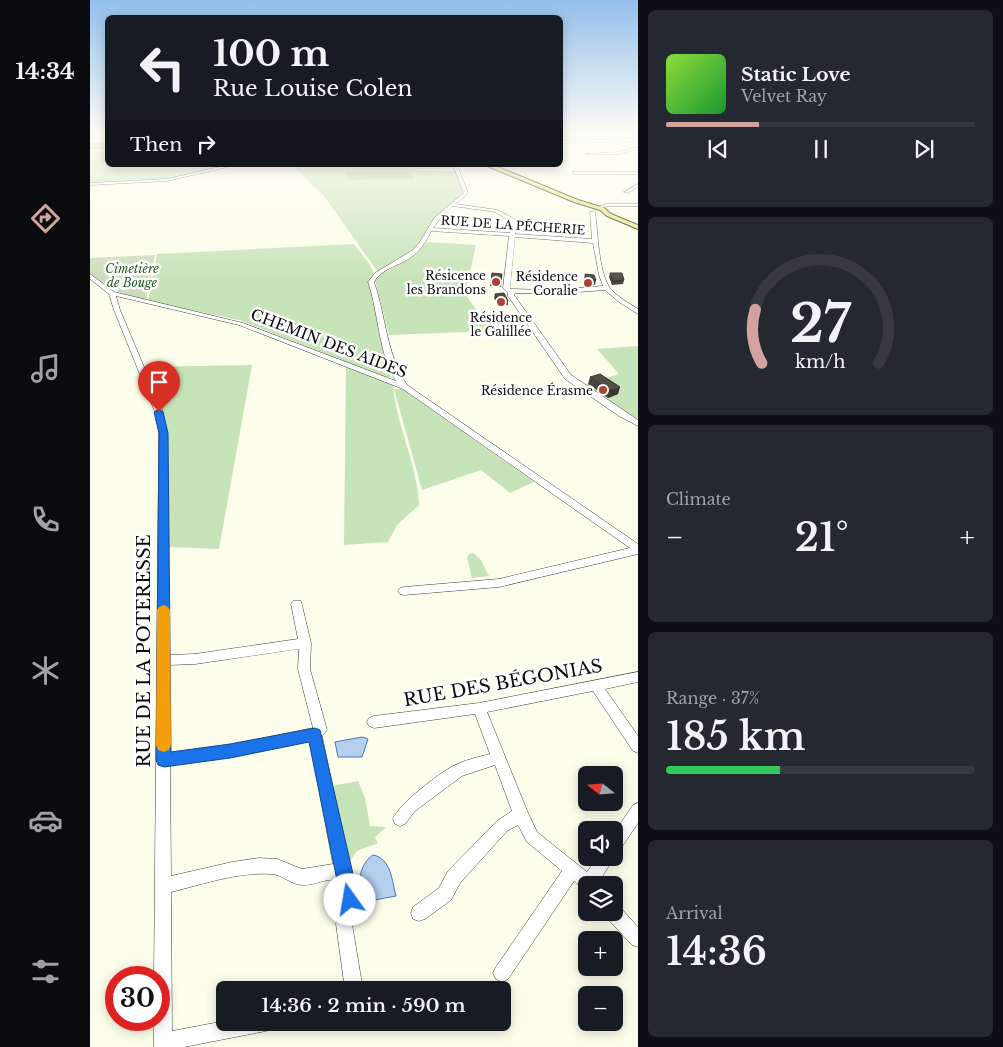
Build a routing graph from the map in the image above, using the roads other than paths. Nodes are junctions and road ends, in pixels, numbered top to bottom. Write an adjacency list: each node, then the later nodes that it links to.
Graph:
1 (112, 183): 5 (street)
2 (462, 183): 8 (street)
3 (524, 183): 10 (main road)
4 (529, 183): 10 (main road)
5 (90, 184)
6 (638, 185): 7 (street)
7 (626, 192)
8 (453, 204): 12 (street); 13 (street)
9 (638, 205): 10 (street)
10 (598, 213): 11 (main road); 14 (street)
11 (638, 228)
12 (430, 229): 13 (street, RUE DE LA PÊCHERIE); 20 (street)
13 (512, 236): 14 (street, RUE DE LA PÊCHERIE); 17 (street)
14 (595, 241): 16 (street)
15 (90, 276): 18 (street)
16 (607, 288): 17 (street); 19 (street)
17 (514, 292): 21 (street)
18 (112, 293): 20 (street, CHEMIN DES AIDES); 26 (street, RUE DE LA POTERESSE)
19 (638, 312)
20 (405, 388): 22 (street, CHEMIN DES AIDES)
21 (638, 423)
22 (638, 550): 23 (street)
23 (404, 590)
24 (297, 604): 25 (street)
25 (305, 643): 26 (street); 31 (street)
26 (164, 660): 34 (street, RUE DE LA POTERESSE)
27 (638, 676): 28 (street, RUE DES BÉGONIAS)
28 (596, 685): 29 (street, RUE DES BÉGONIAS); 32 (street)
29 (479, 708): 30 (street, RUE DES BÉGONIAS); 33 (street)
30 (374, 722)
31 (315, 734): 34 (street); 40 (street)
32 (638, 747)
33 (499, 758): 36 (street); 37 (street)
34 (164, 760): 42 (street, RUE DE LA POTERESSE)
35 (638, 810): 38 (street)
36 (522, 817): 39 (street); 43 (street)
37 (400, 819)
38 (623, 832)
39 (572, 870): 41 (street); 46 (street)
40 (343, 873): 42 (street); 47 (street)
41 (580, 876)
42 (163, 886): 49 (street, RUE DE LA POTERESSE)
43 (419, 912)
44 (621, 921): 45 (street)
45 (638, 940)
46 (502, 974)
47 (353, 981)
48 (224, 1031): 49 (street)
49 (163, 1044)

